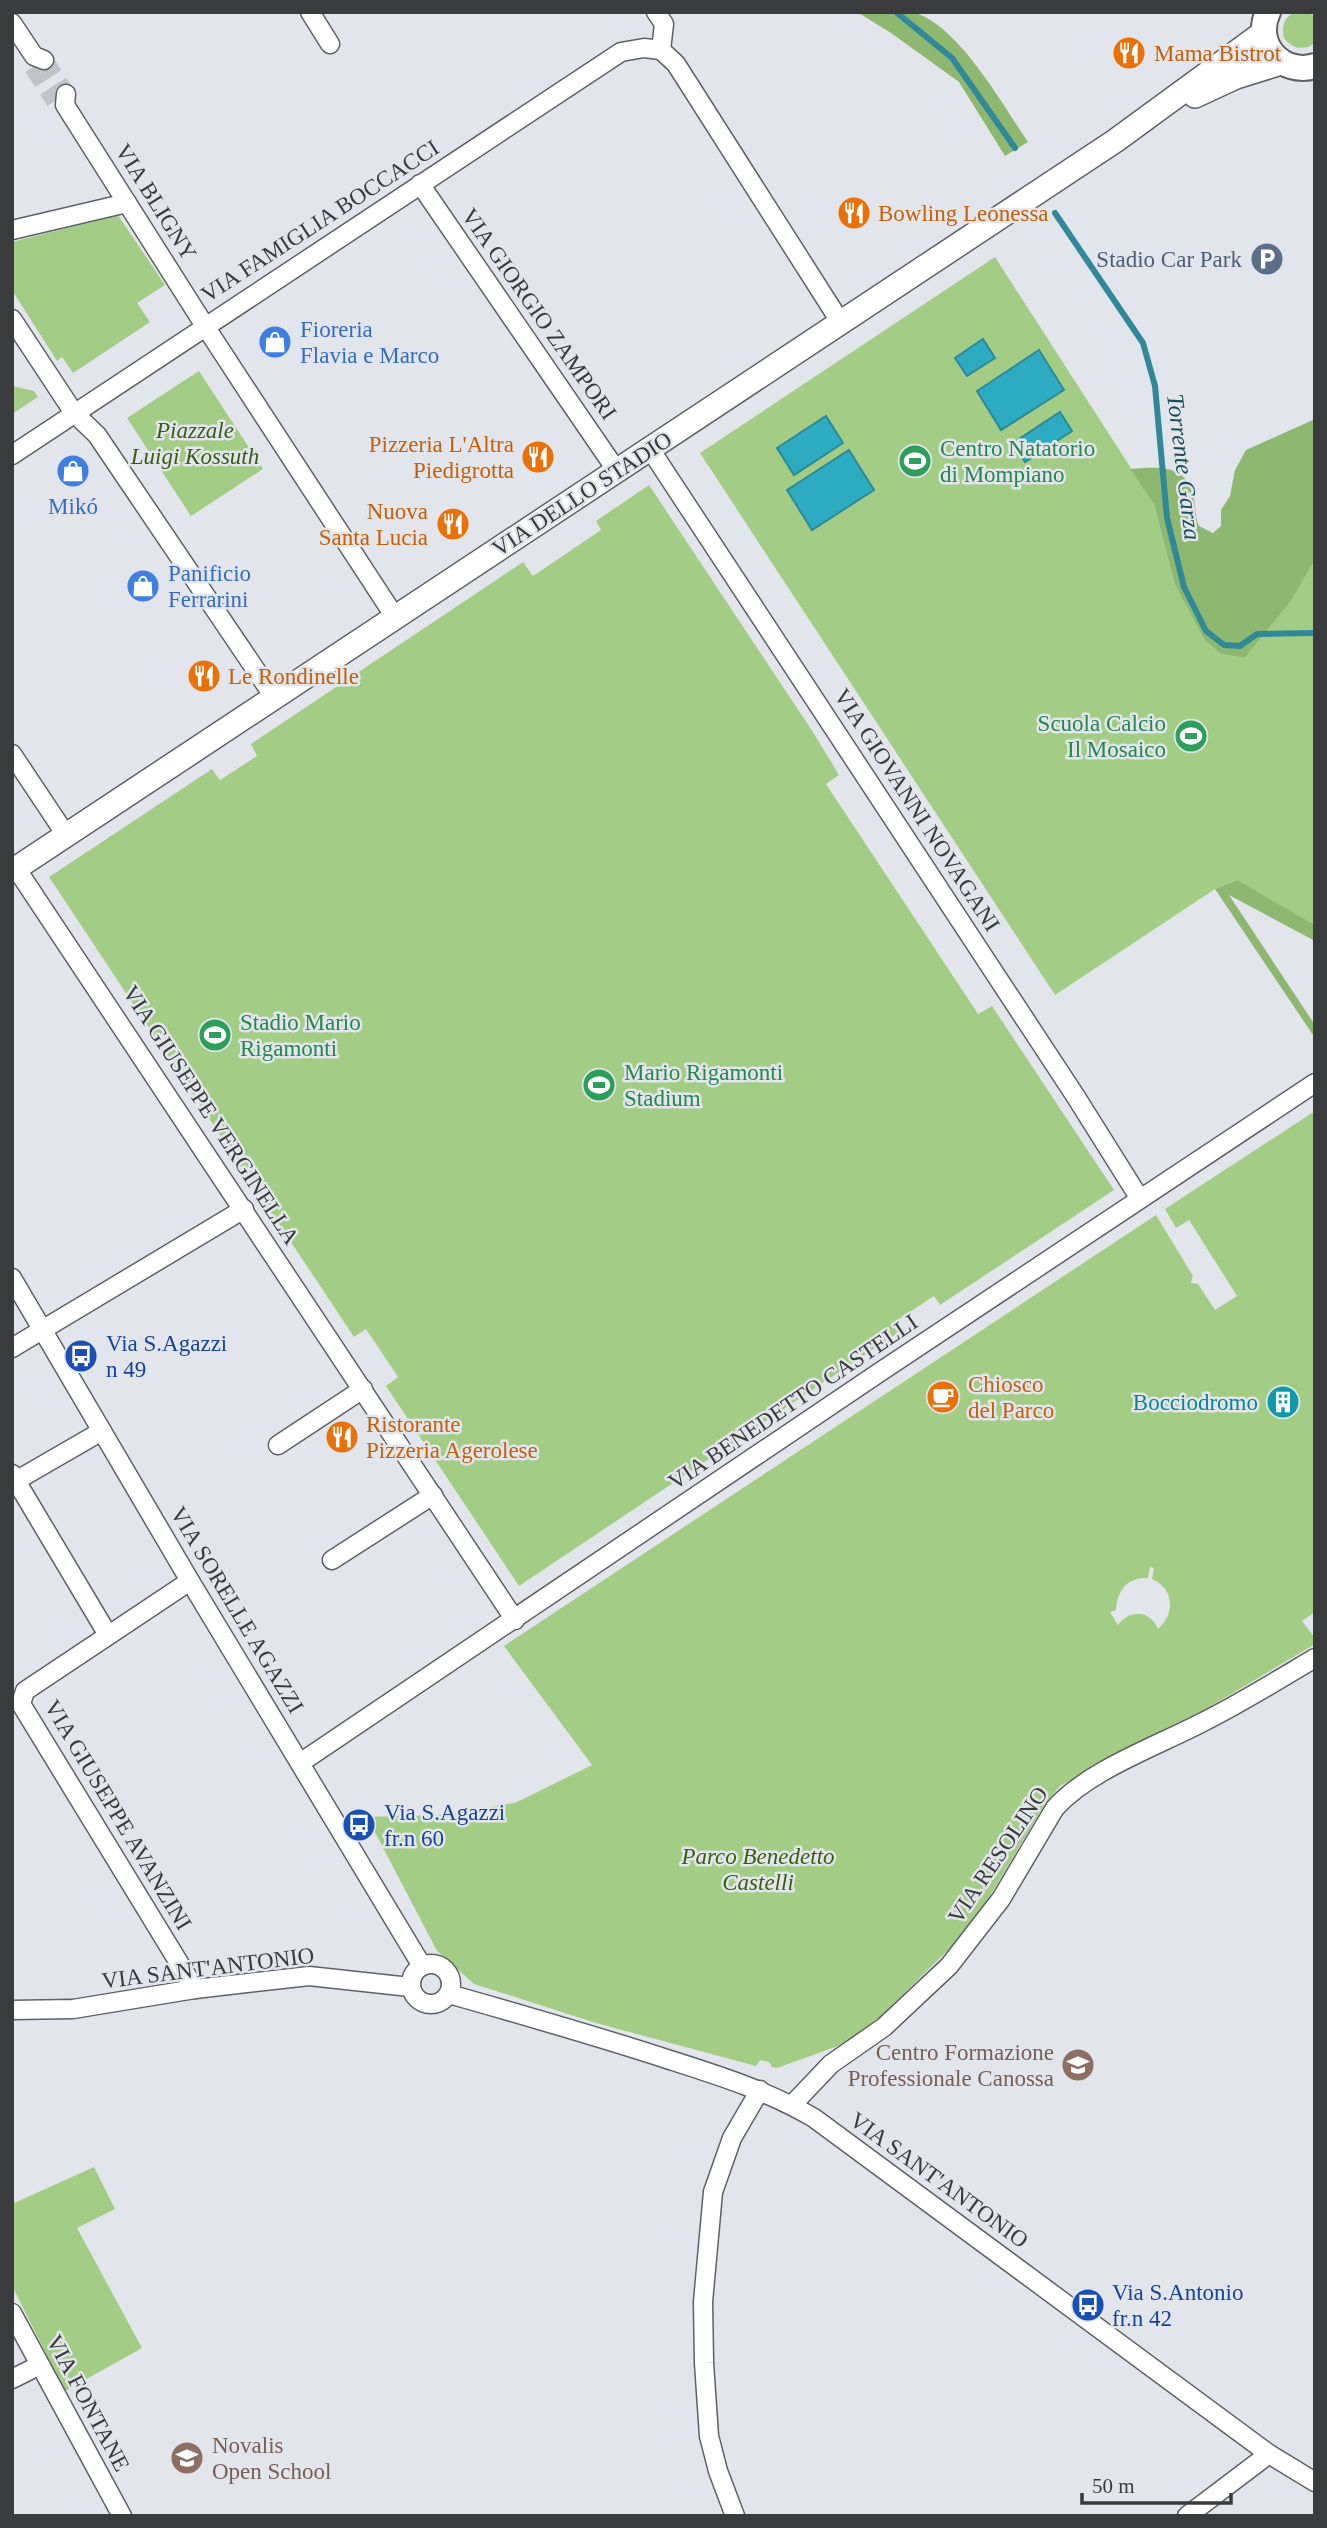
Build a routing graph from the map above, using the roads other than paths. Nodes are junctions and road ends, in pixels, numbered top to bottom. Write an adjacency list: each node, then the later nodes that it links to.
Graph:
1 (310, 12): 5 (street)
2 (656, 12): 6 (street)
3 (1265, 18): 8 (main road); 11 (street, VIA DELLO STADIO)
4 (12, 23): 7 (street)
5 (330, 44)
6 (661, 50): 12 (street, VIA FAMIGLIA BOCCACCI); 16 (street)
7 (37, 61)
8 (1281, 62): 9 (main road); 11 (street, VIA DELLO STADIO)
9 (1314, 67)
10 (62, 100): 13 (street, VIA BLIGNY)
11 (1151, 117): 16 (street, VIA DELLO STADIO)
12 (420, 184): 17 (street, VIA FAMIGLIA BOCCACCI); 21 (street, VIA GIORGIO ZAMPORI)
13 (127, 203): 14 (street); 17 (street, VIA BLIGNY)
14 (12, 230)
15 (12, 319): 18 (street)
16 (841, 323): 19 (street, VIA DELLO STADIO)
17 (205, 326): 18 (street, VIA FAMIGLIA BOCCACCI); 22 (street)
18 (74, 412): 20 (street, VIA FAMIGLIA BOCCACCI); 23 (street)
19 (650, 449): 21 (street, VIA DELLO STADIO); 28 (street, VIA GIOVANNI NOVAGANI)
20 (12, 455)
21 (617, 471): 22 (street, VIA DELLO STADIO)
22 (395, 617): 23 (street, VIA DELLO STADIO)
23 (274, 697): 25 (street, VIA DELLO STADIO)
24 (12, 754): 25 (street)
25 (66, 835): 26 (street, VIA DELLO STADIO)
26 (14, 869): 29 (street, VIA GIUSEPPE VERGINELLA)
27 (1315, 1083): 28 (street, VIA BENEDETTO CASTELLI)
28 (1140, 1199): 40 (street, VIA BENEDETTO CASTELLI)
29 (244, 1209): 31 (street); 33 (street, VIA GIUSEPPE VERGINELLA)
30 (12, 1278): 31 (street, VIA SORELLE AGAZZI)
31 (43, 1331): 32 (street); 34 (street, VIA SORELLE AGAZZI)
32 (12, 1348)
33 (363, 1389): 35 (street); 37 (street, VIA GIUSEPPE VERGINELLA)
34 (102, 1431): 36 (street); 39 (street, VIA SORELLE AGAZZI)
35 (278, 1445)
36 (14, 1480): 41 (street)
37 (433, 1495): 38 (street); 40 (street, VIA GIUSEPPE VERGINELLA)
38 (332, 1560)
39 (190, 1581): 41 (street, VIA GIUSEPPE AVANZINI); 43 (street, VIA SORELLE AGAZZI)
40 (515, 1620): 43 (street, VIA BENEDETTO CASTELLI)
41 (108, 1635): 46 (street, VIA GIUSEPPE AVANZINI)
42 (1315, 1658): 50 (street, VIA RESOLINO)
43 (300, 1763): 44 (street, VIA SORELLE AGAZZI)
44 (422, 1966): 45 (street); 47 (street)
45 (410, 1987): 46 (street, VIA SANT'ANTONIO); 47 (street, VIA SANT'ANTONIO)
46 (195, 1989): 48 (street, VIA SANT'ANTONIO)
47 (449, 1994): 49 (street, VIA SANT'ANTONIO)
48 (12, 2010)
49 (760, 2090): 50 (street, VIA SANT'ANTONIO); 57 (street)
50 (792, 2105): 54 (street, VIA SANT'ANTONIO)
51 (12, 2313): 52 (street, VIA FONTANE)
52 (40, 2365): 53 (street); 56 (street, VIA FONTANE)
53 (12, 2379)
54 (1269, 2454): 55 (street, VIA SANT'ANTONIO); 58 (street)
55 (1315, 2482)
56 (122, 2516)
57 (735, 2516)
58 (1187, 2516)

